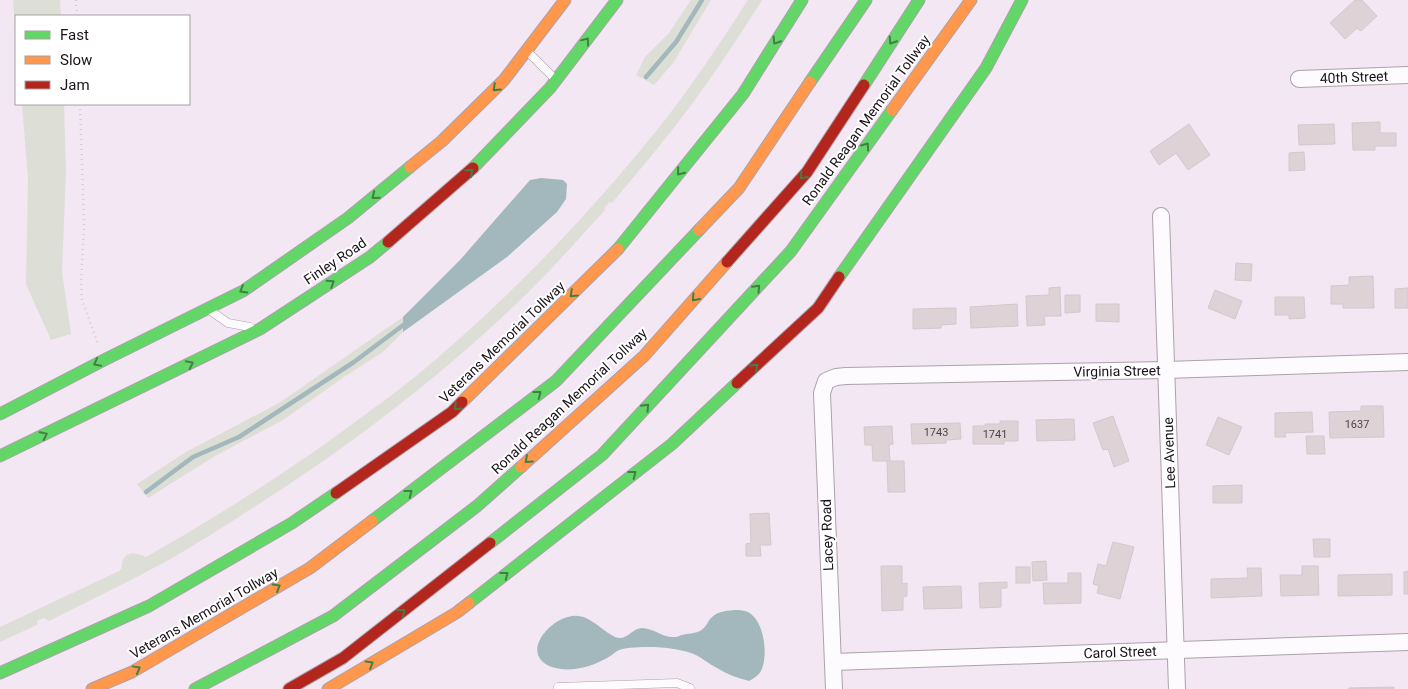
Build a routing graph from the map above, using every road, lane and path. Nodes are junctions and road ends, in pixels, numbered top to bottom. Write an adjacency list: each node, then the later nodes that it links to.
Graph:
1 (76, 0): 9 (path)
2 (565, 0): 10 (main road, Finley Road)
3 (617, 0): 13 (main road, Finley Road, one-way to 3)
4 (802, 0): 27 (main road, Veterans Memorial Tollway, one-way to 27)
5 (866, 0): 31 (main road, Veterans Memorial Tollway, one-way to 5)
6 (918, 0): 32 (main road, Ronald Reagan Memorial Tollway, one-way to 32)
7 (971, 0): 33 (main road, Ronald Reagan Memorial Tollway, one-way to 7)
8 (1022, 0): 34 (main road, one-way to 8)
9 (77, 15)
10 (527, 50): 13 (lane); 16 (main road, Finley Road, one-way to 16)
11 (1408, 75): 12 (street, 40th Street)
12 (1299, 79)
13 (556, 80): 17 (main road, Finley Road, one-way to 13)
14 (80, 105): 18 (path)
15 (1161, 216): 20 (street, Lee Avenue)
16 (207, 309): 17 (lane); 18 (main road, Finley Road)
17 (260, 329): 23 (main road, Finley Road, one-way to 17)
18 (104, 360): 22 (main road, Finley Road, one-way to 22)
19 (1408, 362): 20 (street, Virginia Street)
20 (1166, 370): 21 (street, Virginia Street); 25 (street, Lee Avenue)
21 (826, 381): 26 (street, Lacey Road)
22 (0, 414)
23 (0, 456)
24 (1408, 642): 25 (street, Carol Street)
25 (1176, 650): 26 (street, Carol Street); 36 (street, Lee Avenue)
26 (833, 662): 35 (street, Lacey Road)
27 (0, 673)
28 (558, 687): 29 (lane)
29 (600, 687): 30 (lane)
30 (690, 688)
31 (92, 689)
32 (195, 689)
33 (289, 689)
34 (328, 689)
35 (834, 689)
36 (1177, 689)

